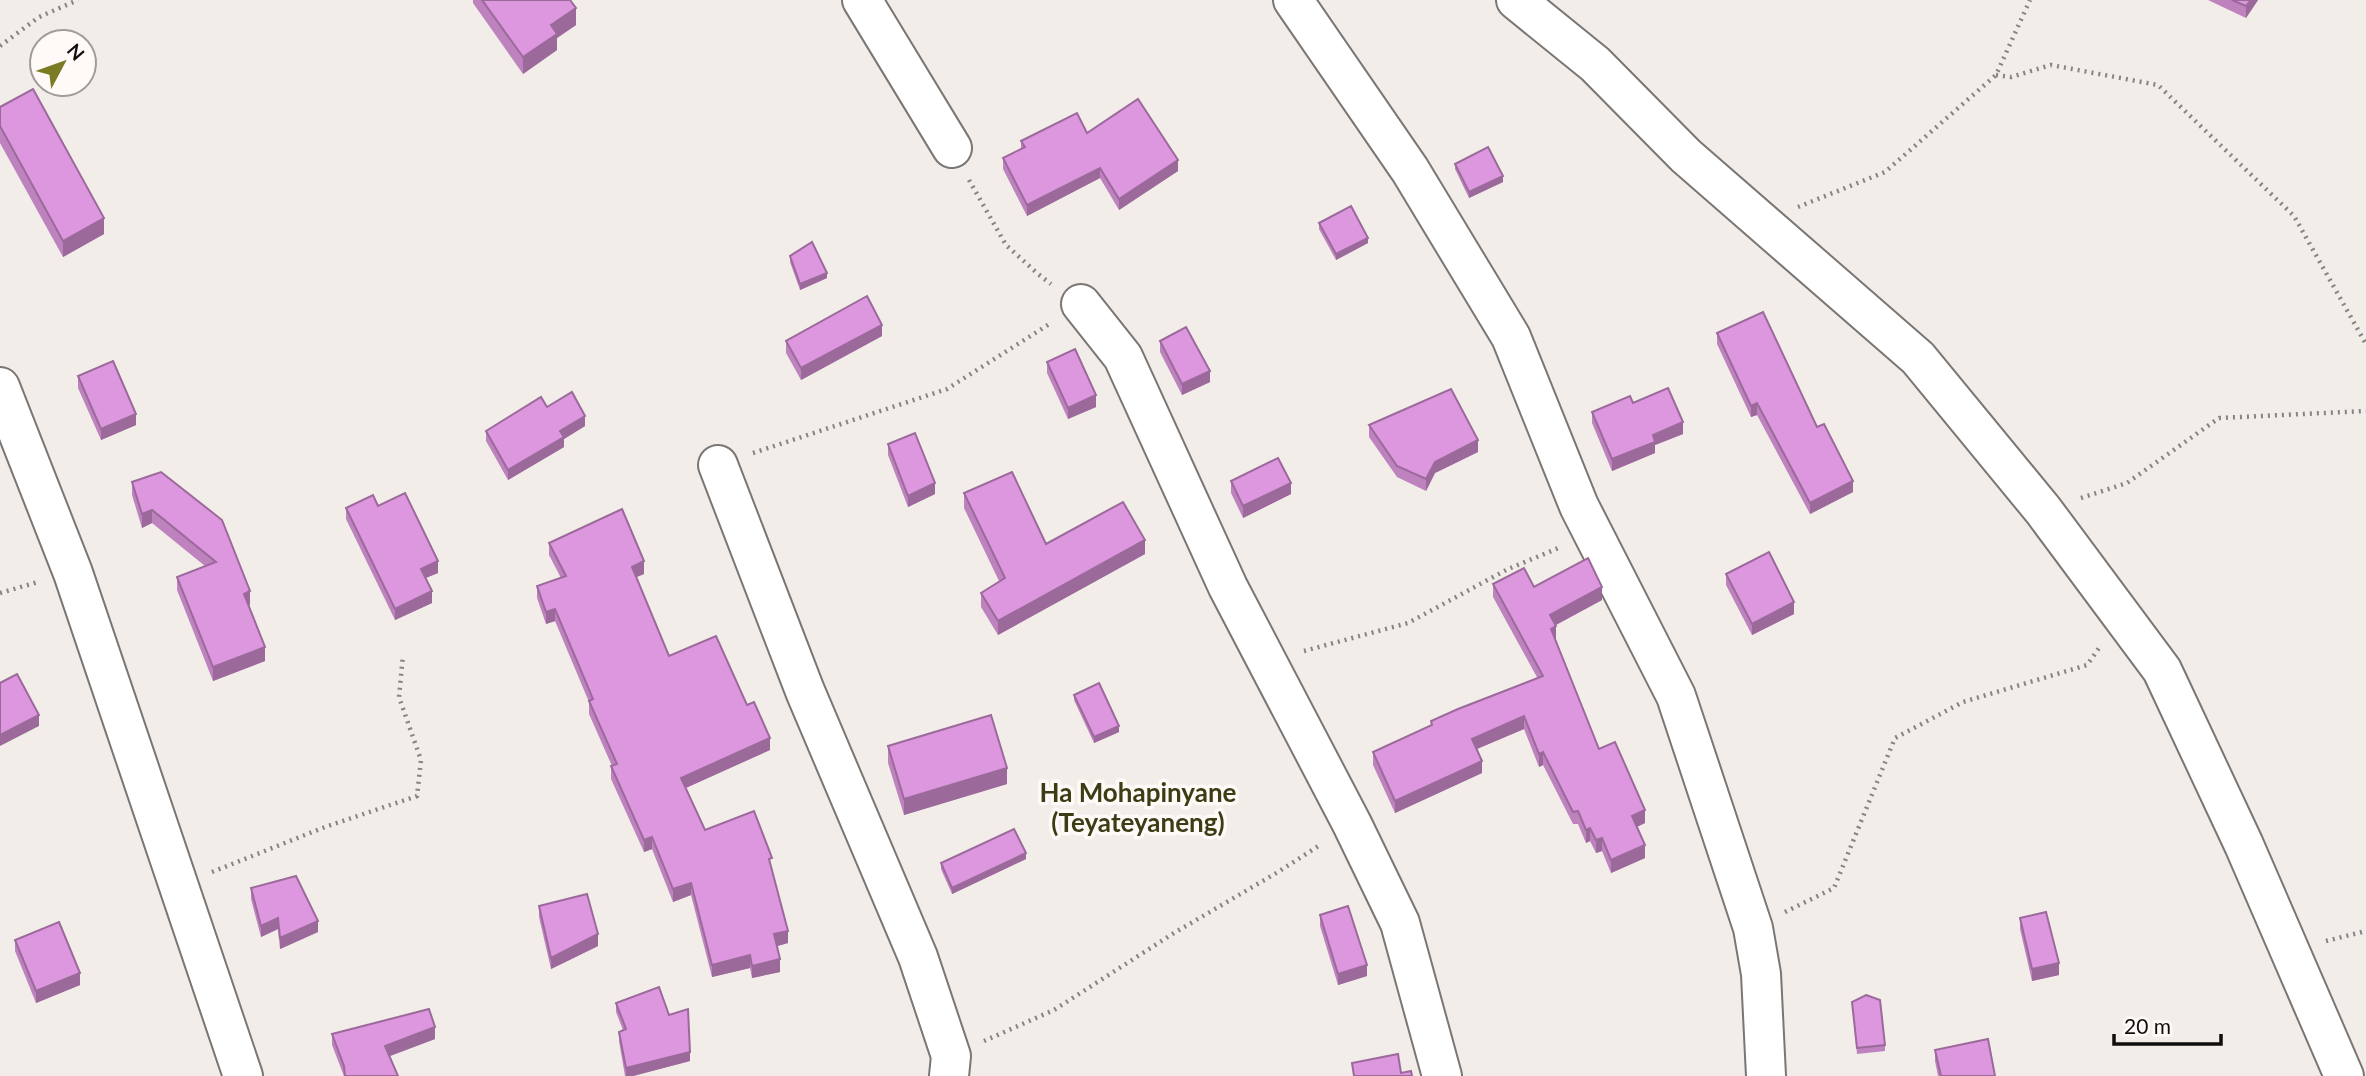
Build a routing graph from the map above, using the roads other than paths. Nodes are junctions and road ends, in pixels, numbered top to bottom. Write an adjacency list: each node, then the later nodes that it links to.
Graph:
1 (862, 0): 4 (street)
2 (1293, 0): 11 (street)
3 (1516, 0): 12 (street)
4 (952, 148)
5 (1081, 304): 10 (street)
6 (0, 387): 9 (street)
7 (718, 465): 8 (street)
8 (950, 1066)
9 (243, 1076)
10 (1442, 1076)
11 (1766, 1076)
12 (2344, 1076)

